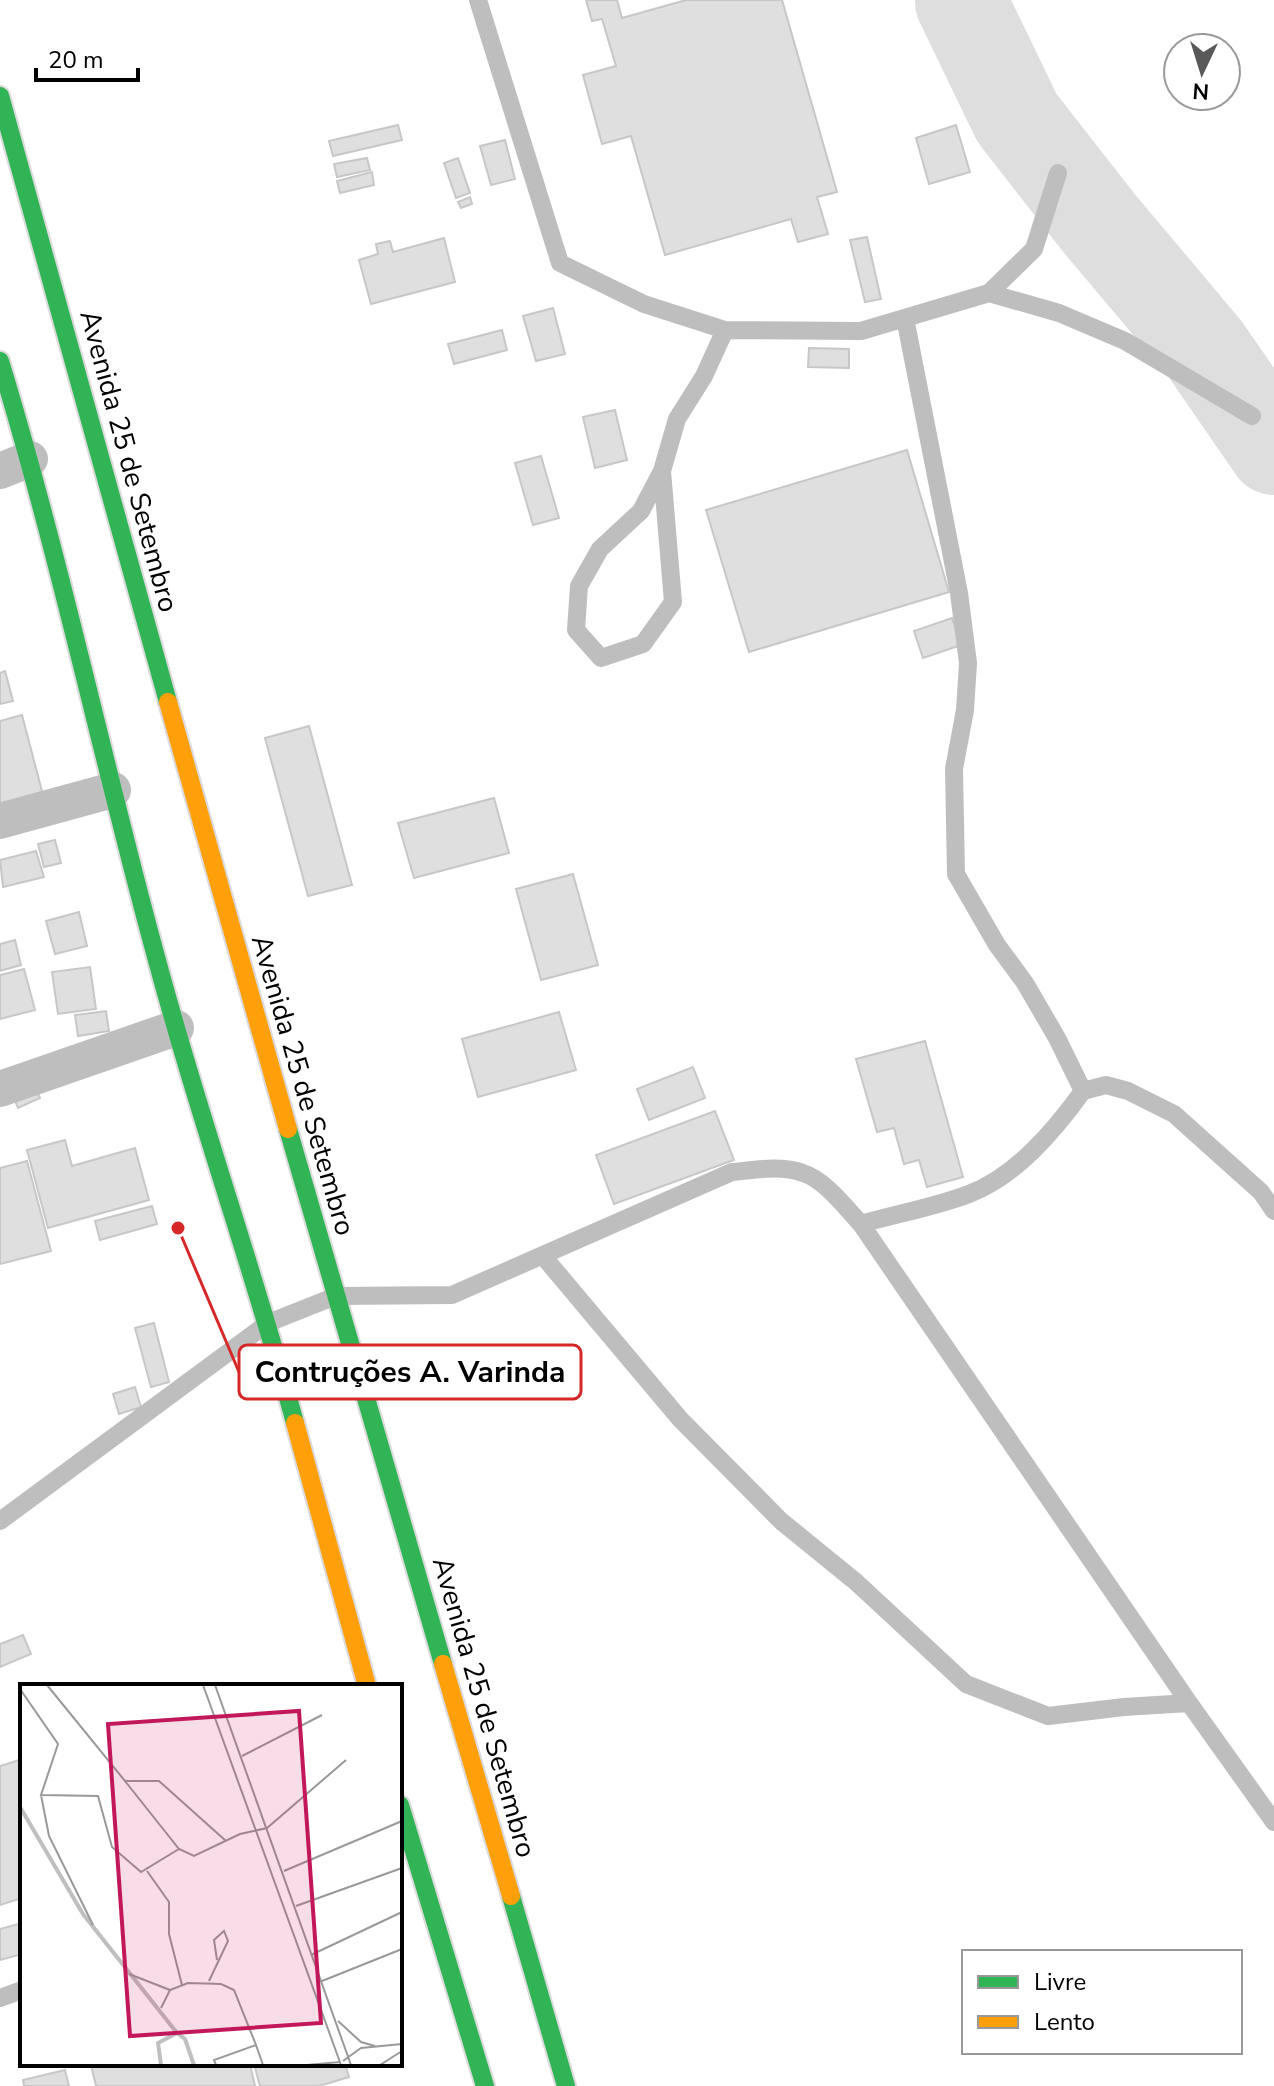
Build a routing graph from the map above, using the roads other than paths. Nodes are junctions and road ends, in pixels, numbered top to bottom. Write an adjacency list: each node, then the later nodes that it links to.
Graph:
1 (478, 0): 6 (lane)
2 (0, 96): 19 (highway, Avenida 25 de Setembro)
3 (1058, 173): 4 (lane)
4 (989, 293): 5 (lane); 8 (lane)
5 (905, 318): 6 (lane); 15 (lane)
6 (725, 330): 10 (lane)
7 (0, 361): 9 (highway)
8 (1252, 416)
9 (15, 465): 11 (highway)
10 (662, 471): 10 (lane)
11 (113, 790): 12 (street); 13 (highway)
12 (0, 821)
13 (176, 1028): 14 (street); 20 (highway)
14 (0, 1089)
15 (1083, 1091): 16 (lane); 17 (lane)
16 (1274, 1211)
17 (861, 1224): 18 (lane); 23 (lane)
18 (543, 1256): 19 (lane); 23 (lane)
19 (336, 1296): 20 (lane); 29 (highway, Avenida 25 de Setembro)
20 (268, 1323): 21 (lane); 22 (highway)
21 (0, 1521)
22 (366, 1684)
23 (1189, 1703): 25 (lane)
24 (402, 1815): 28 (highway)
25 (1274, 1822)
26 (20, 1991): 27 (lane)
27 (0, 1998)
28 (485, 2086)
29 (566, 2086)

